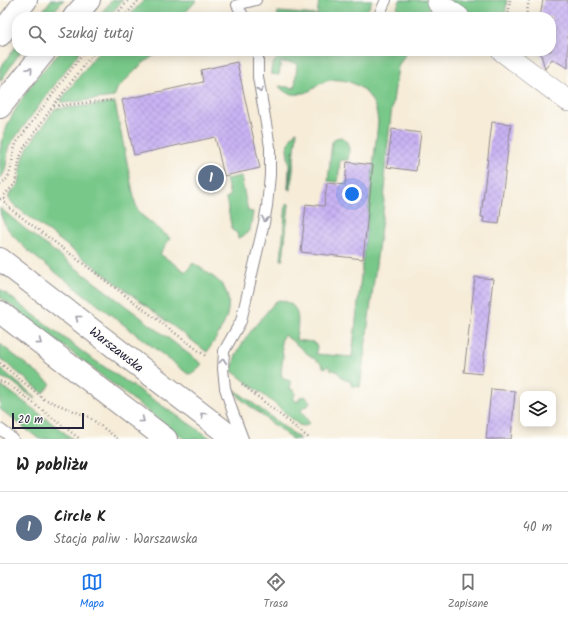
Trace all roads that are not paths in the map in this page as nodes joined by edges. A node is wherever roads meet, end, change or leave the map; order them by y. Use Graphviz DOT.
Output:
graph roads {
  1 [pos="26,0"];
  2 [pos="89,0"];
  3 [pos="256,0"];
  4 [pos="386,0"];
  5 [pos="438,3"];
  6 [pos="17,12"];
  7 [pos="78,12"];
  8 [pos="241,12"];
  9 [pos="380,12"];
  10 [pos="452,12"];
  11 [pos="12,19"];
  12 [pos="0,35"];
  13 [pos="41,56"];
  14 [pos="258,56"];
  15 [pos="509,56"];
  16 [pos="568,101"];
  17 [pos="0,106"];
  18 [pos="0,242"];
  19 [pos="6,263"];
  20 [pos="3,316"];
  21 [pos="0,429"];
  22 [pos="13,439"];
  23 [pos="166,439"];
  24 [pos="234,439"];
  25 [pos="243,439"];
  1 -- 6 [label="main road"];
  2 -- 7 [label="main road"];
  3 -- 8 [label="lane"];
  4 -- 9 [label="lane"];
  5 -- 10 [label="street"];
  11 -- 12 [label="main road"];
  17 -- 13 [label="main road, one-way"];
  14 -- 25 [label="lane"];
  15 -- 16 [label="street"];
  18 -- 19 [label="main road"];
  24 -- 19 [label="main road, Warszawska, one-way"];
  20 -- 23 [label="main road, one-way"];
  21 -- 22 [label="lane"];
}
